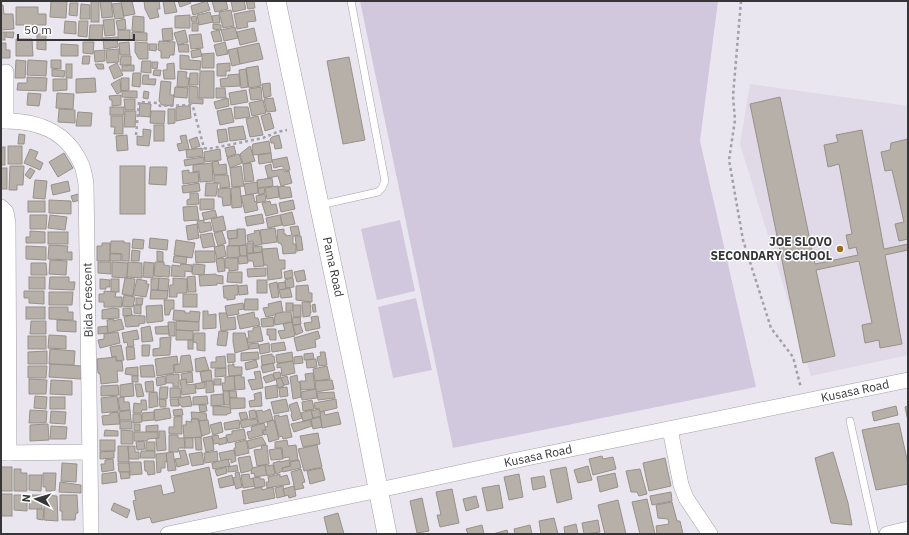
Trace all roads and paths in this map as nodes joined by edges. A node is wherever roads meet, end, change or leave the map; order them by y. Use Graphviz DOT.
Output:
graph roads {
  1 [pos="276,1"];
  2 [pos="351,1"];
  3 [pos="741,1"];
  4 [pos="6,72"];
  5 [pos="4,121"];
  6 [pos="303,127"];
  7 [pos="136,135"];
  8 [pos="320,205"];
  9 [pos="1,207"];
  10 [pos="908,380"];
  11 [pos="805,402"];
  12 [pos="850,421"];
  13 [pos="670,429"];
  14 [pos="89,452"];
  15 [pos="5,453"];
  16 [pos="379,490"];
  17 [pos="908,529"];
  18 [pos="91,534"];
  19 [pos="168,534"];
  20 [pos="388,534"];
  21 [pos="710,534"];
  22 [pos="875,534"];
  23 [pos="887,534"];
  1 -- 6 [label="street, Pama Road"];
  2 -- 8 [label="lane"];
  3 -- 11 [label="path"];
  4 -- 5 [label="street"];
  5 -- 14 [label="street, Bida Crescent"];
  6 -- 7 [label="path"];
  6 -- 8 [label="street, Pama Road"];
  8 -- 16 [label="street, Pama Road"];
  9 -- 15 [label="street"];
  10 -- 11 [label="street, Kusasa Road"];
  11 -- 13 [label="street, Kusasa Road"];
  12 -- 22 [label="lane"];
  13 -- 16 [label="street, Kusasa Road"];
  13 -- 21 [label="street"];
  14 -- 15 [label="street"];
  14 -- 18 [label="street, Bida Crescent"];
  16 -- 19 [label="street, Kusasa Road"];
  16 -- 20 [label="street, Pama Road"];
  17 -- 23 [label="street"];
}
